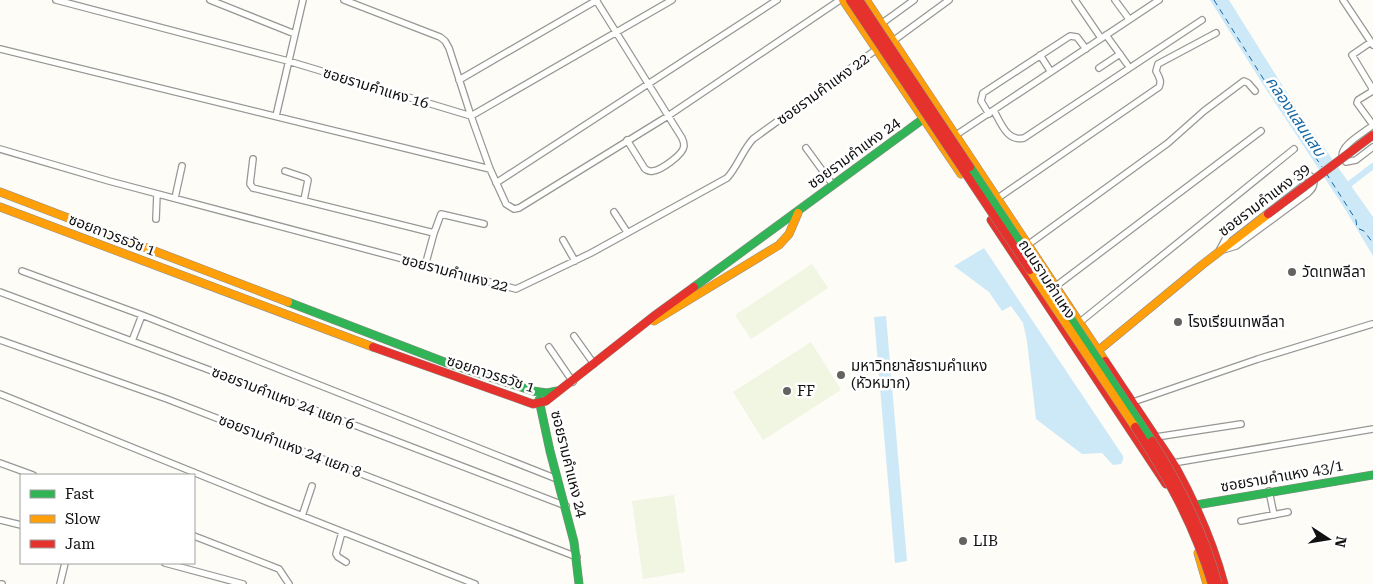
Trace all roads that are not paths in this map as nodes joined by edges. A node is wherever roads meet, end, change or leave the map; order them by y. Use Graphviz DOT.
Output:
graph roads {
  1 [pos="56,0"];
  2 [pos="210,0"];
  3 [pos="303,0"];
  4 [pos="344,0"];
  5 [pos="596,0"];
  6 [pos="672,0"];
  7 [pos="777,0"];
  8 [pos="840,0"];
  9 [pos="843,0"];
  10 [pos="850,0"];
  11 [pos="914,0"];
  12 [pos="949,0"];
  13 [pos="1075,0"];
  14 [pos="1115,0"];
  15 [pos="1158,0"];
  16 [pos="1343,0"];
  17 [pos="864,1"];
  18 [pos="852,13"];
  19 [pos="1129,19"];
  20 [pos="1202,20"];
  21 [pos="882,24"];
  22 [pos="1216,33"];
  23 [pos="295,34"];
  24 [pos="616,34"];
  25 [pos="1104,37"];
  26 [pos="893,41"];
  27 [pos="1372,43"];
  28 [pos="1086,49"];
  29 [pos="0,50"];
  30 [pos="877,50"];
  31 [pos="1120,54"];
  32 [pos="1040,55"];
  33 [pos="288,61"];
  34 [pos="1126,64"];
  35 [pos="1099,68"];
  36 [pos="1051,72"];
  37 [pos="460,80"];
  38 [pos="647,84"];
  39 [pos="1255,91"];
  40 [pos="935,104"];
  41 [pos="991,112"];
  42 [pos="276,116"];
  43 [pos="471,116"];
  44 [pos="668,116"];
  45 [pos="923,119"];
  46 [pos="1373,125"];
  47 [pos="1261,131"];
  48 [pos="956,135"];
  49 [pos="1373,135"];
  50 [pos="627,140"];
  51 [pos="1373,147"];
  52 [pos="806,148"];
  53 [pos="0,149"];
  54 [pos="1294,149"];
  55 [pos="254,159"];
  56 [pos="182,166"];
  57 [pos="490,169"];
  58 [pos="285,171"];
  59 [pos="496,183"];
  60 [pos="833,185"];
  61 [pos="0,192"];
  62 [pos="157,194"];
  63 [pos="175,198"];
  64 [pos="998,198"];
  65 [pos="304,200"];
  66 [pos="0,207"];
  67 [pos="802,208"];
  68 [pos="614,212"];
  69 [pos="156,219"];
  70 [pos="484,224"];
  71 [pos="627,232"];
  72 [pos="434,233"];
  73 [pos="563,240"];
  74 [pos="1029,244"];
  75 [pos="1220,251"];
  76 [pos="765,252"];
  77 [pos="575,261"];
  78 [pos="725,264"];
  79 [pos="190,265"];
  80 [pos="425,266"];
  81 [pos="22,270"];
  82 [pos="186,277"];
  83 [pos="1056,286"];
  84 [pos="0,292"];
  85 [pos="142,315"];
  86 [pos="1080,322"];
  87 [pos="1372,324"];
  88 [pos="631,334"];
  89 [pos="574,336"];
  90 [pos="0,340"];
  91 [pos="132,341"];
  92 [pos="549,347"];
  93 [pos="1098,350"];
  94 [pos="1084,361"];
  95 [pos="447,363"];
  96 [pos="594,364"];
  97 [pos="443,374"];
  98 [pos="572,382"];
  99 [pos="561,390"];
  100 [pos="533,391"];
  101 [pos="0,394"];
  102 [pos="524,402"];
  103 [pos="1133,402"];
  104 [pos="540,403"];
  105 [pos="541,415"];
  106 [pos="1241,424"];
  107 [pos="1373,429"];
  108 [pos="1156,437"];
  109 [pos="0,463"];
  110 [pos="1174,465"];
  111 [pos="30,474"];
  112 [pos="1373,475"];
  113 [pos="1161,476"];
  114 [pos="557,479"];
  115 [pos="312,486"];
  116 [pos="1269,491"];
  117 [pos="1196,505"];
  118 [pos="566,506"];
  119 [pos="1288,512"];
  120 [pos="1274,515"];
  121 [pos="302,516"];
  122 [pos="0,520"];
  123 [pos="1241,520"];
  124 [pos="20,525"];
  125 [pos="342,532"];
  126 [pos="195,536"];
  127 [pos="577,557"];
  128 [pos="346,562"];
  129 [pos="65,564"];
  130 [pos="169,564"];
  131 [pos="60,584"];
  132 [pos="242,584"];
  133 [pos="289,584"];
  134 [pos="475,584"];
  135 [pos="579,584"];
  136 [pos="1207,584"];
  137 [pos="1212,584"];
  138 [pos="1218,584"];
  139 [pos="1224,584"];
  1 -- 33 [label="street, ซอยรามคำแหง 16"];
  2 -- 23 [label="street"];
  3 -- 23 [label="street"];
  4 -- 37 [label="street"];
  5 -- 24 [label="street"];
  5 -- 37 [label="street"];
  6 -- 24 [label="street"];
  7 -- 38 [label="street"];
  8 -- 44 [label="street"];
  9 -- 18 [label="main road, ถนนรามคำแหง"];
  10 -- 137 [label="main road, ถนนรามคำแหง, bridge"];
  11 -- 21 [label="street"];
  12 -- 26 [label="street"];
  13 -- 25 [label="street"];
  14 -- 19 [label="street"];
  15 -- 19 [label="street"];
  16 -- 27 [label="street"];
  17 -- 18 [label="main road"];
  17 -- 21 [label="main road, ถนนรามคำแหง"];
  17 -- 138 [label="main road, ถนนรามคำแหง, bridge"];
  18 -- 30 [label="main road, ถนนรามคำแหง"];
  19 -- 25 [label="street"];
  20 -- 41 [label="street"];
  21 -- 26 [label="main road, ถนนรามคำแหง"];
  22 -- 64 [label="street"];
  23 -- 33 [label="street"];
  24 -- 38 [label="street"];
  24 -- 43 [label="street"];
  25 -- 28 [label="street"];
  25 -- 31 [label="street"];
  26 -- 40 [label="main road, ถนนรามคำแหง"];
  27 -- 46 [label="street"];
  28 -- 32 [label="street"];
  28 -- 36 [label="street"];
  29 -- 42 [label="street"];
  30 -- 45 [label="main road, ถนนรามคำแหง"];
  30 -- 71 [label="street, ซอยรามคำแหง 22"];
  31 -- 34 [label="street"];
  31 -- 35 [label="street"];
  32 -- 36 [label="street"];
  32 -- 41 [label="street"];
  33 -- 42 [label="street"];
  33 -- 43 [label="street, ซอยรามคำแหง 16"];
  36 -- 41 [label="street"];
  37 -- 43 [label="street"];
  38 -- 44 [label="street"];
  38 -- 59 [label="street"];
  39 -- 74 [label="street"];
  40 -- 45 [label="main road, ซอยรามคำแหง 24"];
  40 -- 48 [label="main road, ถนนรามคำแหง"];
  41 -- 48 [label="street"];
  42 -- 57 [label="street"];
  43 -- 57 [label="street"];
  44 -- 50 [label="street"];
  44 -- 50 [label="street"];
  45 -- 60 [label="main road, ซอยรามคำแหง 24"];
  45 -- 94 [label="main road, ถนนรามคำแหง"];
  46 -- 51 [label="street"];
  47 -- 83 [label="street"];
  48 -- 64 [label="main road, ถนนรามคำแหง"];
  49 -- 75 [label="main road, ซอยรามคำแหง 39, bridge"];
  50 -- 59 [label="street"];
  52 -- 60 [label="street"];
  53 -- 62 [label="street, ซอยรามคำแหง 22"];
  54 -- 86 [label="street"];
  55 -- 65 [label="street"];
  56 -- 63 [label="street"];
  57 -- 59 [label="street"];
  58 -- 65 [label="street"];
  60 -- 67 [label="main road, ซอยรามคำแหง 24"];
  61 -- 79 [label="main road, ซอยถาวรธวัช 1"];
  62 -- 63 [label="street, ซอยรามคำแหง 22"];
  62 -- 69 [label="street"];
  63 -- 80 [label="street, ซอยรามคำแหง 22"];
  64 -- 74 [label="main road, ถนนรามคำแหง"];
  65 -- 72 [label="street"];
  66 -- 82 [label="main road, ซอยถาวรธวัช 1"];
  67 -- 76 [label="main road, ซอยรามคำแหง 24"];
  67 -- 78 [label="main road, ซอยรามคำแหง 24"];
  68 -- 71 [label="street"];
  70 -- 72 [label="street"];
  71 -- 77 [label="street, ซอยรามคำแหง 22"];
  72 -- 80 [label="street"];
  73 -- 77 [label="street"];
  74 -- 83 [label="main road, ถนนรามคำแหง"];
  75 -- 75 [label="street, ซอยรามคำแหง 39"];
  75 -- 93 [label="main road, ซอยรามคำแหง 39"];
  76 -- 78 [label="main road"];
  76 -- 88 [label="main road, ซอยรามคำแหง 24"];
  77 -- 80 [label="street, ซอยรามคำแหง 22"];
  78 -- 88 [label="main road, ซอยรามคำแหง 24"];
  79 -- 82 [label="main road"];
  79 -- 95 [label="main road, ซอยถาวรธวัช 1"];
  81 -- 85 [label="street"];
  82 -- 97 [label="main road, ซอยถาวรธวัช 1"];
  83 -- 86 [label="main road, ถนนรามคำแหง"];
  84 -- 91 [label="street, ซอยรามคำแหง 24 แยก 6"];
  85 -- 91 [label="street"];
  85 -- 114 [label="street"];
  86 -- 93 [label="main road, ถนนรามคำแหง"];
  87 -- 103 [label="street"];
  88 -- 96 [label="main road, ซอยรามคำแหง 24"];
  89 -- 96 [label="street"];
  90 -- 127 [label="street, ซอยรามคำแหง 24 แยก 8"];
  91 -- 118 [label="street, ซอยรามคำแหง 24 แยก 6"];
  92 -- 98 [label="street"];
  93 -- 94 [label="main road, ซอยรามคำแหง 39"];
  93 -- 103 [label="main road, ถนนรามคำแหง"];
  94 -- 113 [label="main road, ถนนรามคำแหง"];
  95 -- 97 [label="main road"];
  95 -- 100 [label="main road, ซอยถาวรธวัช 1"];
  96 -- 98 [label="main road, ซอยรามคำแหง 24"];
  97 -- 102 [label="main road, ซอยถาวรธวัช 1"];
  98 -- 99 [label="main road, ซอยรามคำแหง 24"];
  99 -- 100 [label="main road"];
  99 -- 104 [label="main road, ซอยรามคำแหง 24"];
  99 -- 105 [label="main road"];
  100 -- 104 [label="main road, ซอยถาวรธวัช 1"];
  101 -- 121 [label="street"];
  102 -- 104 [label="main road, ซอยถาวรธวัช 1"];
  102 -- 105 [label="main road"];
  103 -- 108 [label="main road, ถนนรามคำแหง"];
  104 -- 105 [label="main road, ซอยรามคำแหง 24"];
  105 -- 114 [label="main road, ซอยรามคำแหง 24"];
  106 -- 108 [label="street"];
  107 -- 110 [label="street"];
  108 -- 110 [label="main road, ถนนรามคำแหง"];
  109 -- 111 [label="street"];
  110 -- 113 [label="main road"];
  110 -- 117 [label="main road, ถนนรามคำแหง"];
  112 -- 116 [label="main road, ซอยรามคำแหง 43/1"];
  113 -- 136 [label="main road, ถนนรามคำแหง"];
  114 -- 118 [label="main road, ซอยรามคำแหง 24"];
  115 -- 121 [label="street"];
  116 -- 117 [label="main road, ซอยรามคำแหง 43/1"];
  116 -- 120 [label="street"];
  117 -- 139 [label="main road, ถนนรามคำแหง"];
  118 -- 127 [label="main road, ซอยรามคำแหง 24"];
  119 -- 120 [label="street"];
  120 -- 123 [label="street"];
  121 -- 125 [label="street"];
  122 -- 124 [label="street"];
  125 -- 128 [label="street"];
  125 -- 134 [label="street"];
  126 -- 133 [label="street"];
  127 -- 135 [label="main road, ซอยรามคำแหง 24"];
  129 -- 131 [label="street"];
  130 -- 132 [label="street"];
}
